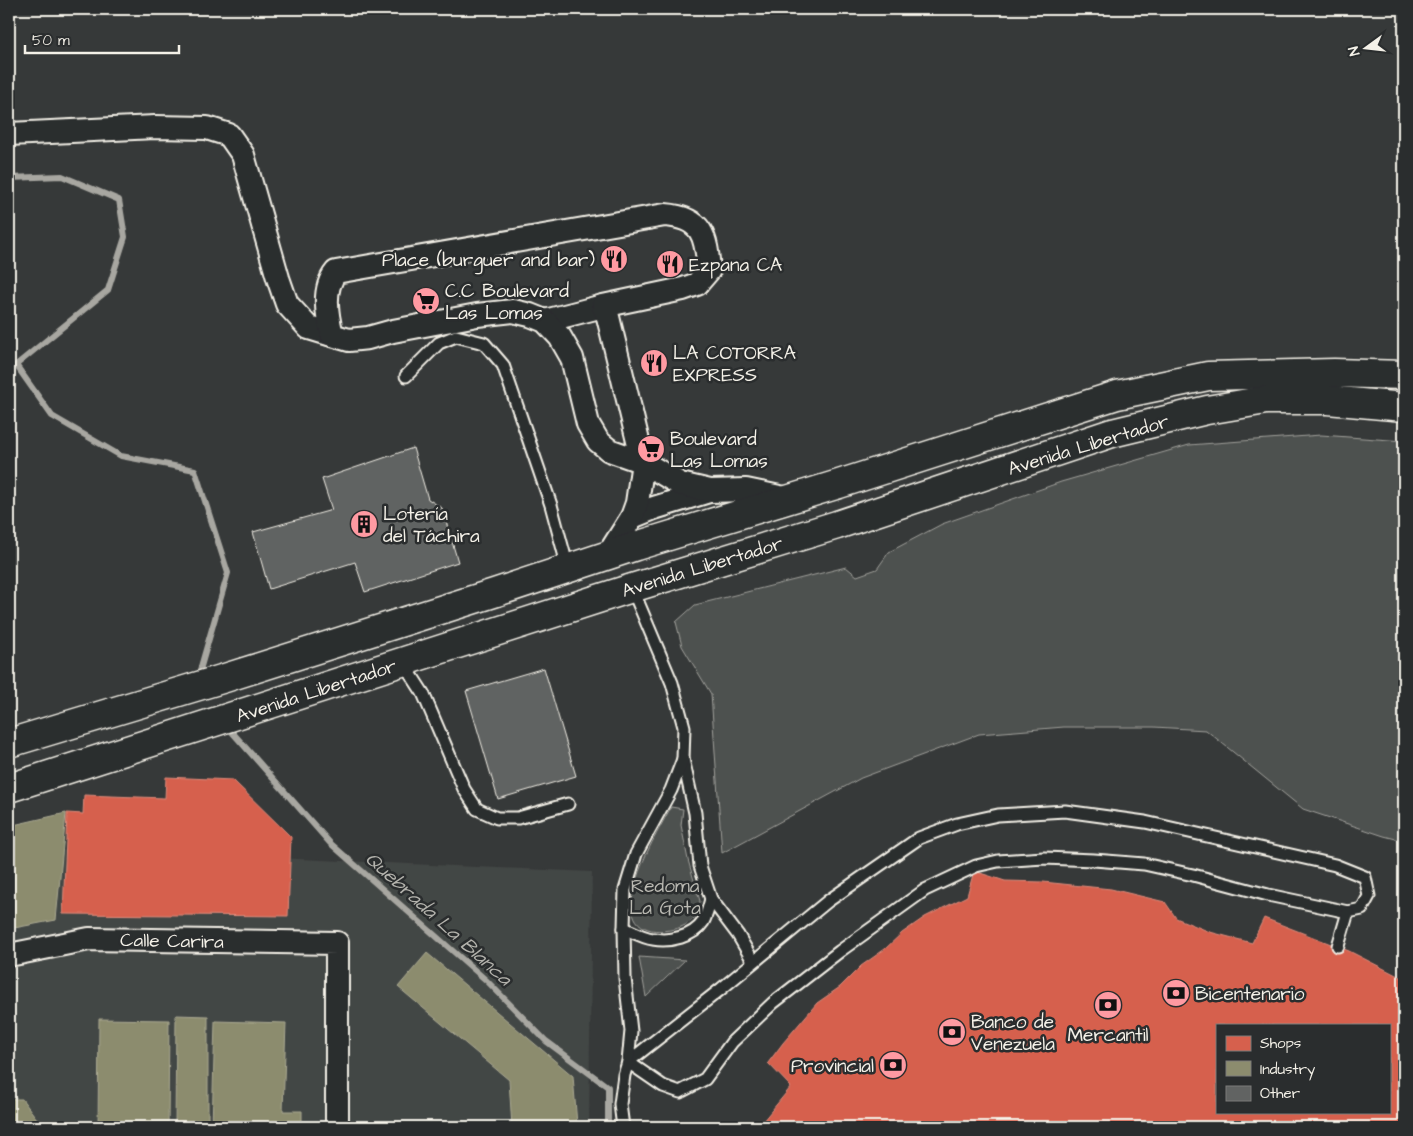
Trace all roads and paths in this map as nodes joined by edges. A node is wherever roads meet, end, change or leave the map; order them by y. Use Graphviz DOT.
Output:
graph roads {
  1 [pos="9,134"];
  2 [pos="603,306"];
  3 [pos="546,321"];
  4 [pos="332,335"];
  5 [pos="406,376"];
  6 [pos="1404,376"];
  7 [pos="1404,407"];
  8 [pos="643,462"];
  9 [pos="710,491"];
  10 [pos="789,499"];
  11 [pos="632,517"];
  12 [pos="608,556"];
  13 [pos="568,568"];
  14 [pos="632,588"];
  15 [pos="402,662"];
  16 [pos="9,742"];
  17 [pos="683,759"];
  18 [pos="9,788"];
  19 [pos="568,804"];
  20 [pos="712,900"];
  21 [pos="1348,912"];
  22 [pos="624,928"];
  23 [pos="1338,946"];
  24 [pos="9,954"];
  25 [pos="753,961"];
  26 [pos="628,1062"];
  27 [pos="337,1127"];
  28 [pos="622,1127"];
  1 -- 4 [label="street"];
  2 -- 3 [label="street"];
  2 -- 4 [label="street"];
  2 -- 8 [label="street"];
  3 -- 4 [label="street"];
  3 -- 8 [label="street"];
  5 -- 13 [label="lane"];
  6 -- 10 [label="main road, Avenida Libertador"];
  7 -- 14 [label="main road, Avenida Libertador"];
  8 -- 9 [label="street"];
  8 -- 11 [label="street"];
  9 -- 10 [label="street"];
  9 -- 11 [label="street"];
  10 -- 12 [label="main road, Avenida Libertador"];
  11 -- 12 [label="street"];
  12 -- 13 [label="main road, Avenida Libertador"];
  13 -- 16 [label="main road, Avenida Libertador"];
  14 -- 15 [label="main road, Avenida Libertador"];
  14 -- 17 [label="lane"];
  15 -- 18 [label="main road, Avenida Libertador"];
  15 -- 19 [label="lane"];
  17 -- 20 [label="lane"];
  17 -- 22 [label="lane"];
  20 -- 22 [label="lane"];
  20 -- 25 [label="lane"];
  21 -- 23 [label="lane"];
  21 -- 25 [label="lane"];
  21 -- 26 [label="lane"];
  22 -- 26 [label="lane"];
  24 -- 27 [label="street, Calle Carira"];
  25 -- 26 [label="lane"];
  26 -- 28 [label="lane"];
}
